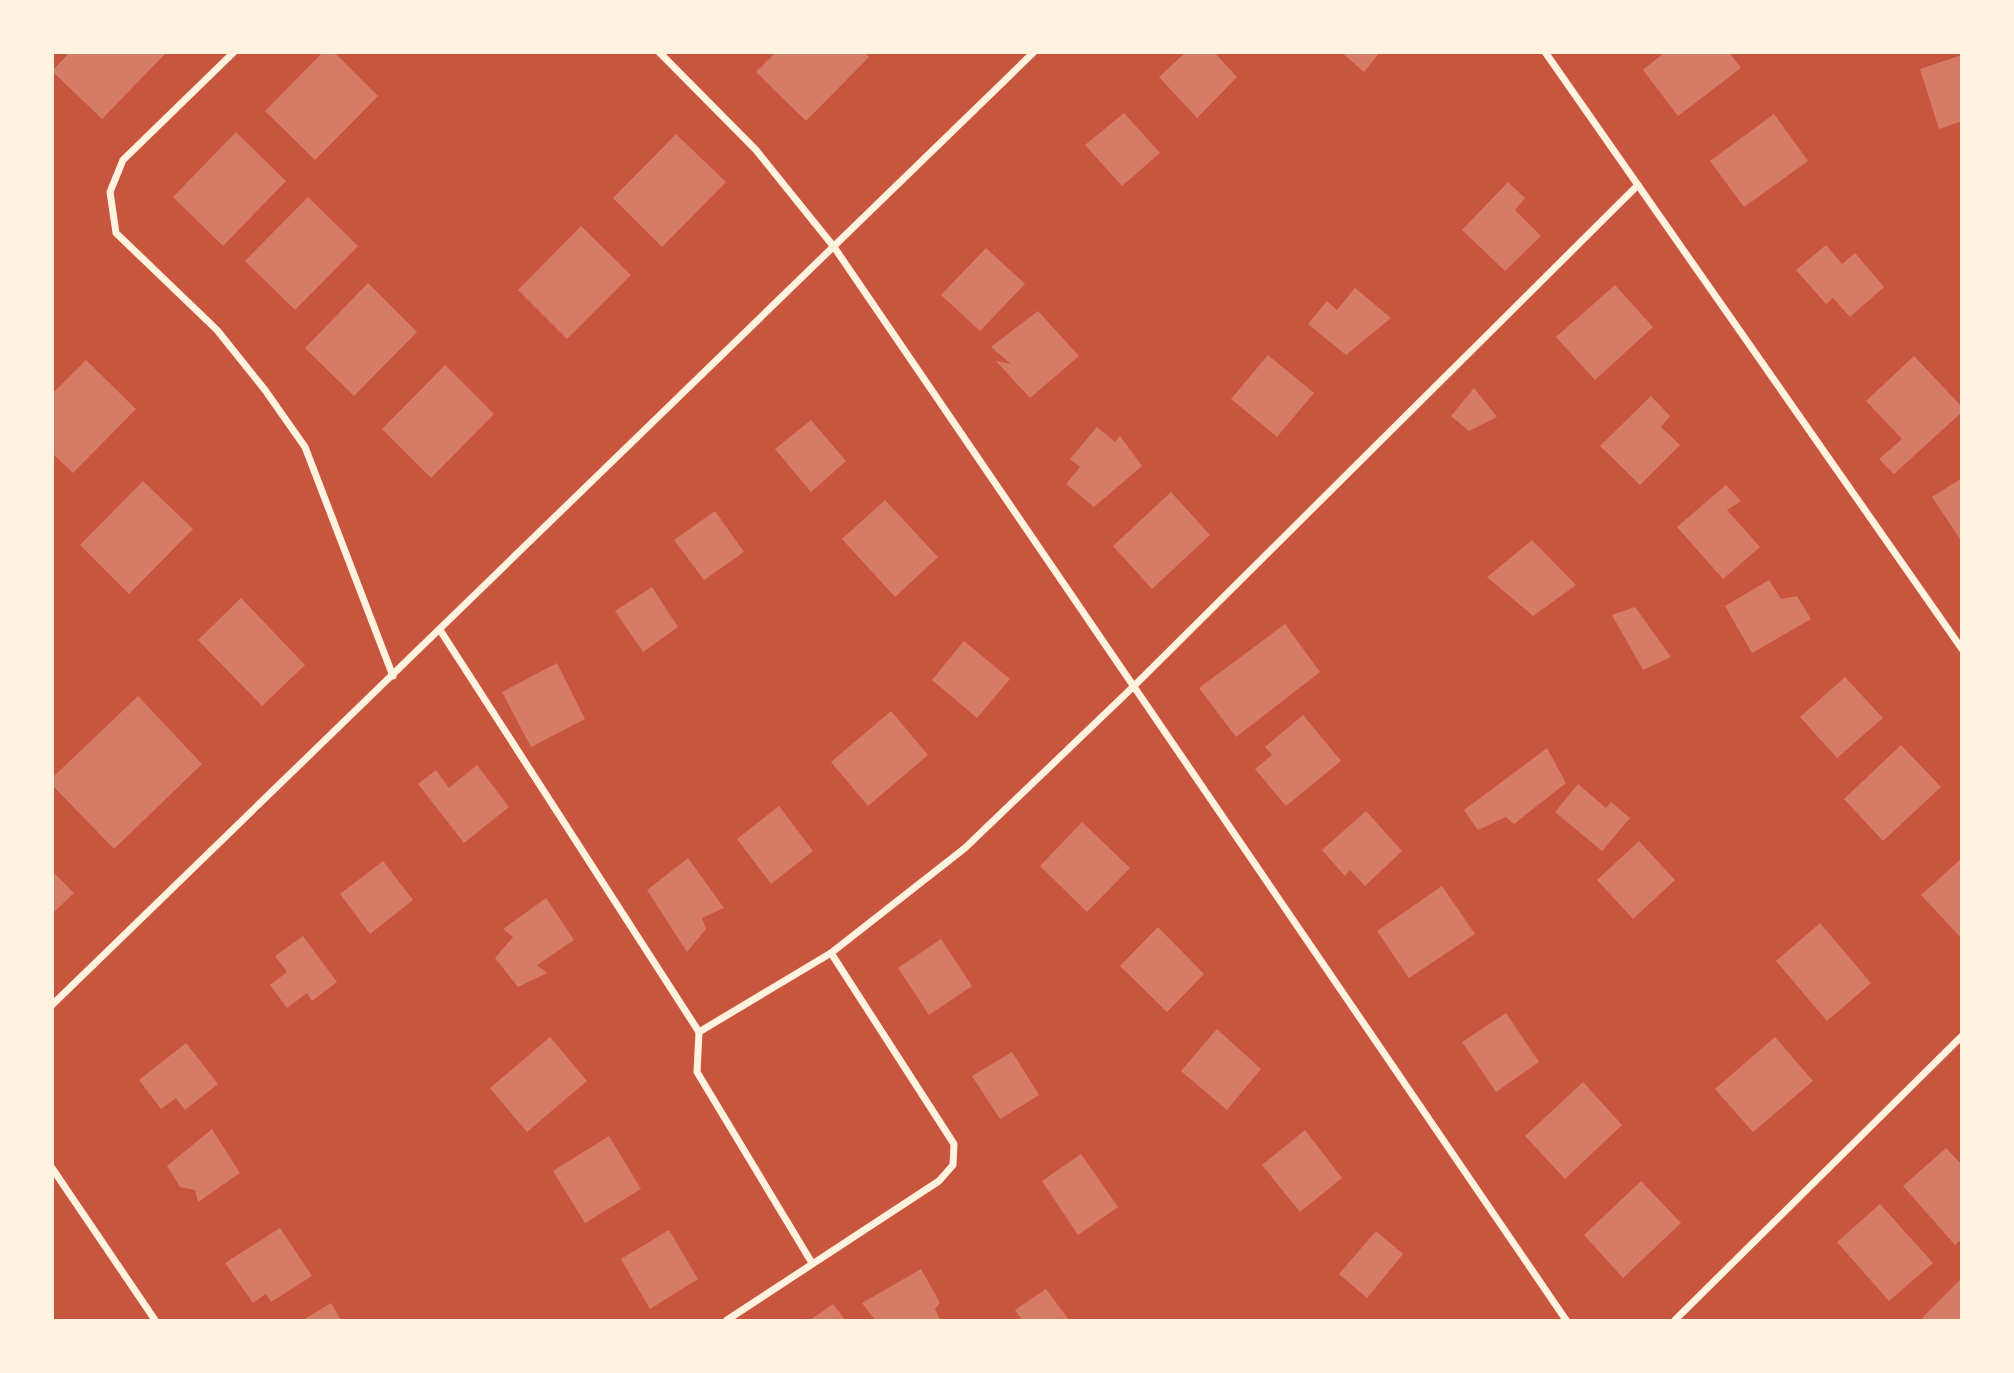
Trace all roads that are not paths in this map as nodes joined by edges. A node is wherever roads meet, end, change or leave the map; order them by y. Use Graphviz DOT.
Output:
graph roads {
  1 [pos="234,52"];
  2 [pos="659,52"];
  3 [pos="1034,52"];
  4 [pos="1545,52"];
  5 [pos="1638,185"];
  6 [pos="834,247"];
  7 [pos="440,630"];
  8 [pos="1962,649"];
  9 [pos="393,676"];
  10 [pos="1134,686"];
  11 [pos="831,953"];
  12 [pos="52,1005"];
  13 [pos="699,1032"];
  14 [pos="1962,1036"];
  15 [pos="52,1168"];
  16 [pos="812,1263"];
  17 [pos="155,1321"];
  18 [pos="727,1321"];
  19 [pos="1566,1321"];
  20 [pos="1675,1321"];
  1 -- 9 [label="street"];
  2 -- 6 [label="street"];
  3 -- 6 [label="street"];
  4 -- 5 [label="street"];
  5 -- 8 [label="street"];
  5 -- 10 [label="street"];
  6 -- 7 [label="street"];
  6 -- 10 [label="street"];
  7 -- 9 [label="street"];
  7 -- 13 [label="street"];
  9 -- 12 [label="street"];
  10 -- 11 [label="street"];
  10 -- 19 [label="street"];
  11 -- 13 [label="street"];
  11 -- 16 [label="street"];
  13 -- 16 [label="street"];
  14 -- 20 [label="street"];
  15 -- 17 [label="street"];
  16 -- 18 [label="street"];
}
